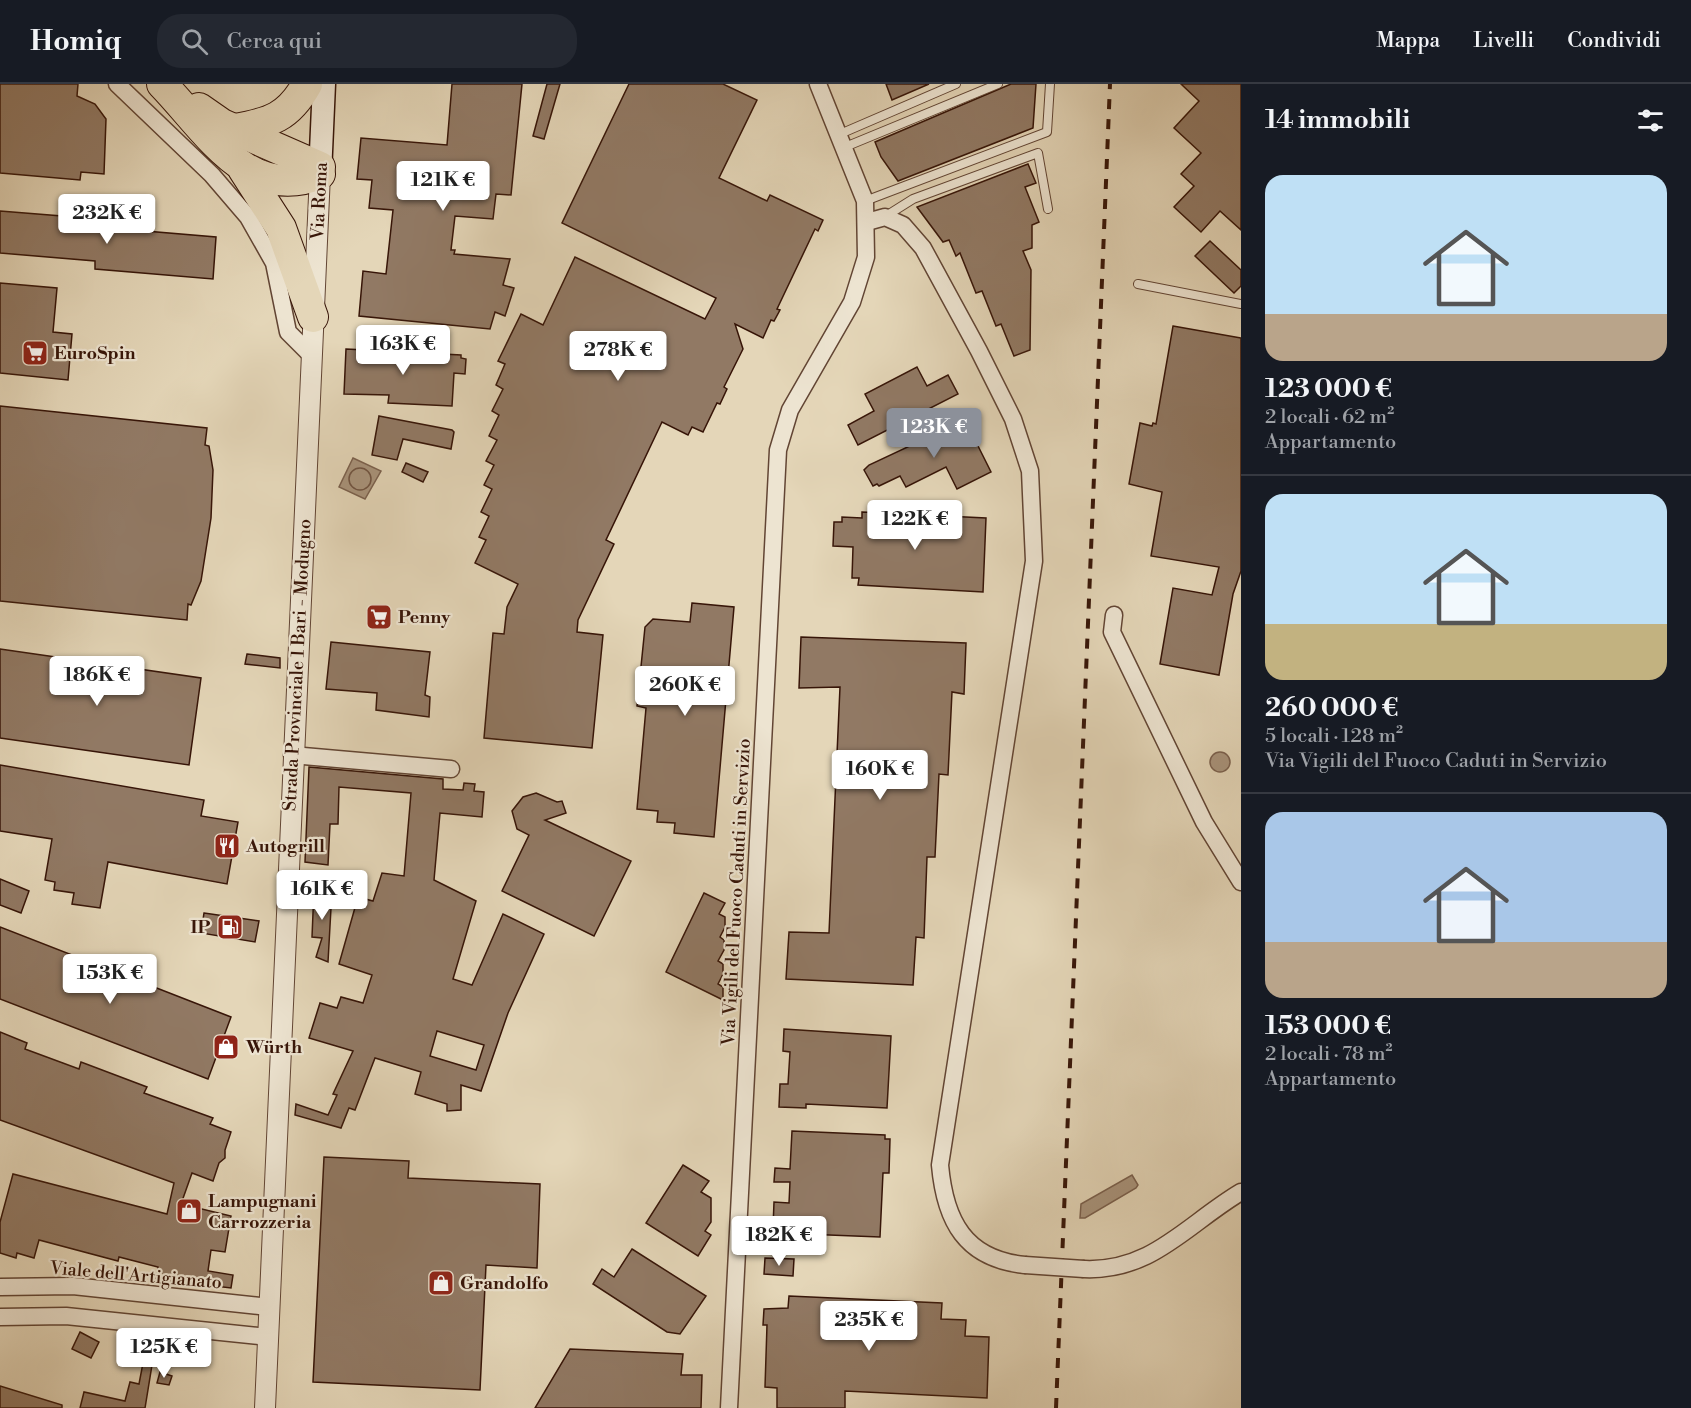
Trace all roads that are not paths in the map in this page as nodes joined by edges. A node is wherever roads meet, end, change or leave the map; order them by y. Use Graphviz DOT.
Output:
graph roads {
  1 [pos="117,84"];
  2 [pos="162,84"];
  3 [pos="169,84"];
  4 [pos="307,84"];
  5 [pos="324,84"];
  6 [pos="818,84"];
  7 [pos="956,84"];
  8 [pos="998,84"];
  9 [pos="1050,84"];
  10 [pos="235,129"];
  11 [pos="842,140"];
  12 [pos="243,169"];
  13 [pos="320,170"];
  14 [pos="865,201"];
  15 [pos="1048,209"];
  16 [pos="885,217"];
  17 [pos="867,222"];
  18 [pos="1138,284"];
  19 [pos="1241,304"];
  20 [pos="313,317"];
  21 [pos="312,356"];
  22 [pos="1114,615"];
  23 [pos="292,755"];
  24 [pos="451,769"];
  25 [pos="1241,882"];
  26 [pos="1241,1192"];
  27 [pos="0,1287"];
  28 [pos="269,1308"];
  29 [pos="0,1317"];
  30 [pos="268,1337"];
  31 [pos="265,1408"];
  32 [pos="729,1408"];
  1 -- 21 [label="street"];
  2 -- 12 [label="highway"];
  3 -- 10 [label="highway"];
  4 -- 10 [label="highway"];
  5 -- 13 [label="main road, Via Roma"];
  6 -- 11 [label="street, Via Vigili del Fuoco Caduti in Servizio"];
  7 -- 11 [label="lane"];
  8 -- 11 [label="lane"];
  9 -- 14 [label="lane"];
  10 -- 13 [label="highway"];
  11 -- 14 [label="street, Via Vigili del Fuoco Caduti in Servizio"];
  12 -- 13 [label="highway"];
  12 -- 20 [label="highway"];
  13 -- 20 [label="street, Via Roma"];
  14 -- 17 [label="street, Via Vigili del Fuoco Caduti in Servizio"];
  15 -- 16 [label="lane"];
  16 -- 17 [label="street"];
  16 -- 26 [label="street, bridge"];
  17 -- 32 [label="street, Via Vigili del Fuoco Caduti in Servizio"];
  18 -- 19 [label="lane"];
  20 -- 21 [label="street, Strada Provinciale 1 Bari - Modugno"];
  21 -- 23 [label="street, Strada Provinciale 1 Bari - Modugno"];
  22 -- 25 [label="street"];
  23 -- 24 [label="street"];
  23 -- 28 [label="street, Strada Provinciale 1 Bari - Modugno"];
  27 -- 28 [label="street, Viale dell'Artigianato"];
  28 -- 30 [label="street, Strada Provinciale 1 Bari - Modugno"];
  29 -- 30 [label="street"];
  30 -- 31 [label="street, Strada Provinciale 1 Bari - Modugno"];
}
